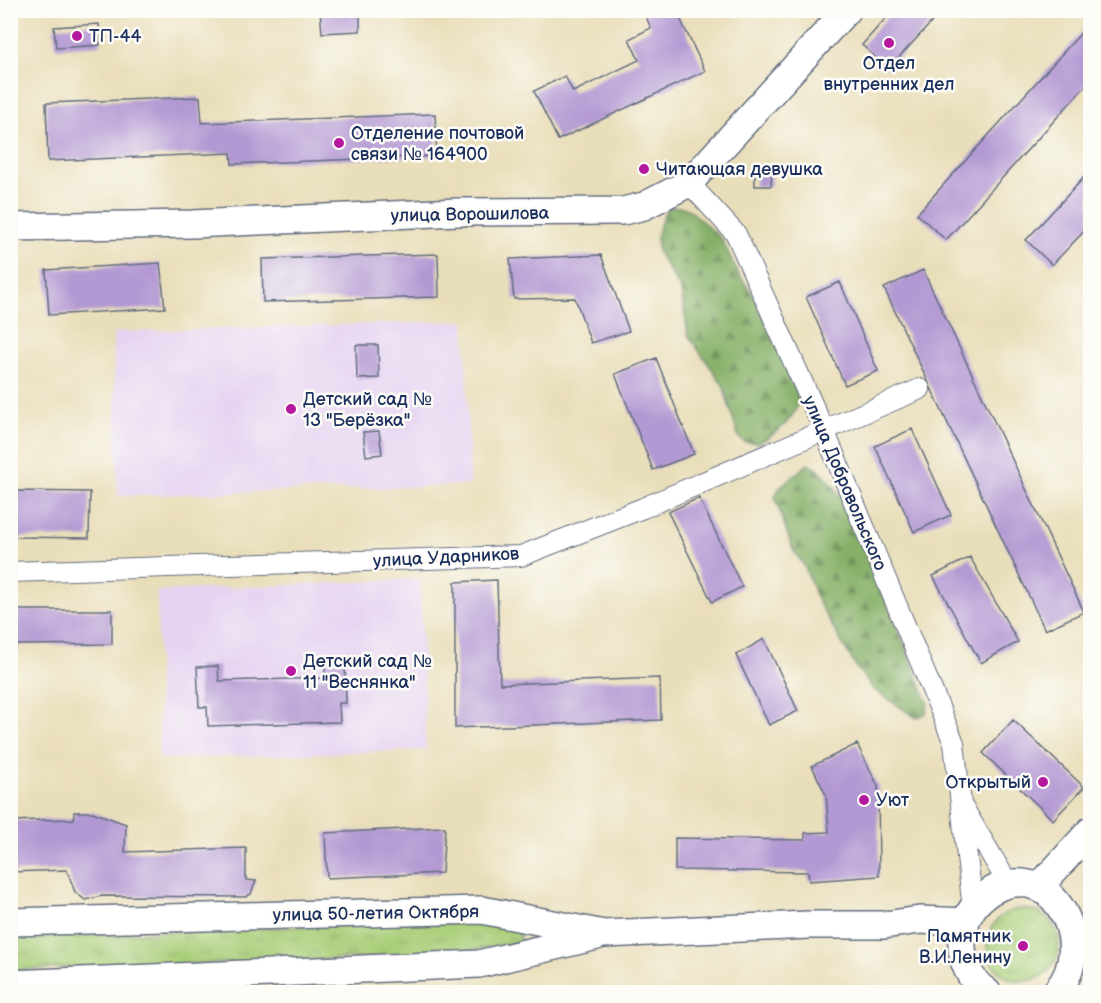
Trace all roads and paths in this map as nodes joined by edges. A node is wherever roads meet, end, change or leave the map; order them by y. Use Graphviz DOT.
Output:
graph roads {
  1 [pos="847,10"];
  2 [pos="689,183"];
  3 [pos="10,227"];
  4 [pos="920,389"];
  5 [pos="824,430"];
  6 [pos="10,572"];
  7 [pos="960,802"];
  8 [pos="1090,831"];
  9 [pos="1009,885"];
  10 [pos="1040,886"];
  11 [pos="969,915"];
  12 [pos="1080,916"];
  13 [pos="10,922"];
  14 [pos="884,925"];
  15 [pos="604,934"];
  16 [pos="962,949"];
  17 [pos="1090,970"];
  18 [pos="10,984"];
  19 [pos="977,987"];
  20 [pos="1059,990"];
  1 -- 2 [label="main road, улица Ворошилова"];
  2 -- 3 [label="main road, улица Ворошилова"];
  2 -- 5 [label="street, улица Добровольского"];
  4 -- 5 [label="street, улица Ударников"];
  5 -- 6 [label="street, улица Ударников"];
  5 -- 7 [label="street, улица Добровольского"];
  7 -- 9 [label="street"];
  7 -- 11 [label="street, улица Добровольского"];
  8 -- 10 [label="main road"];
  9 -- 10 [label="main road"];
  9 -- 11 [label="main road"];
  10 -- 12 [label="main road"];
  11 -- 14 [label="main road"];
  11 -- 16 [label="main road"];
  12 -- 20 [label="main road"];
  13 -- 15 [label="main road, улица 50-летия Октября"];
  14 -- 15 [label="main road, улица 50-летия Октября"];
  14 -- 16 [label="main road"];
  15 -- 18 [label="main road"];
  16 -- 19 [label="main road"];
  17 -- 20 [label="main road"];
}
